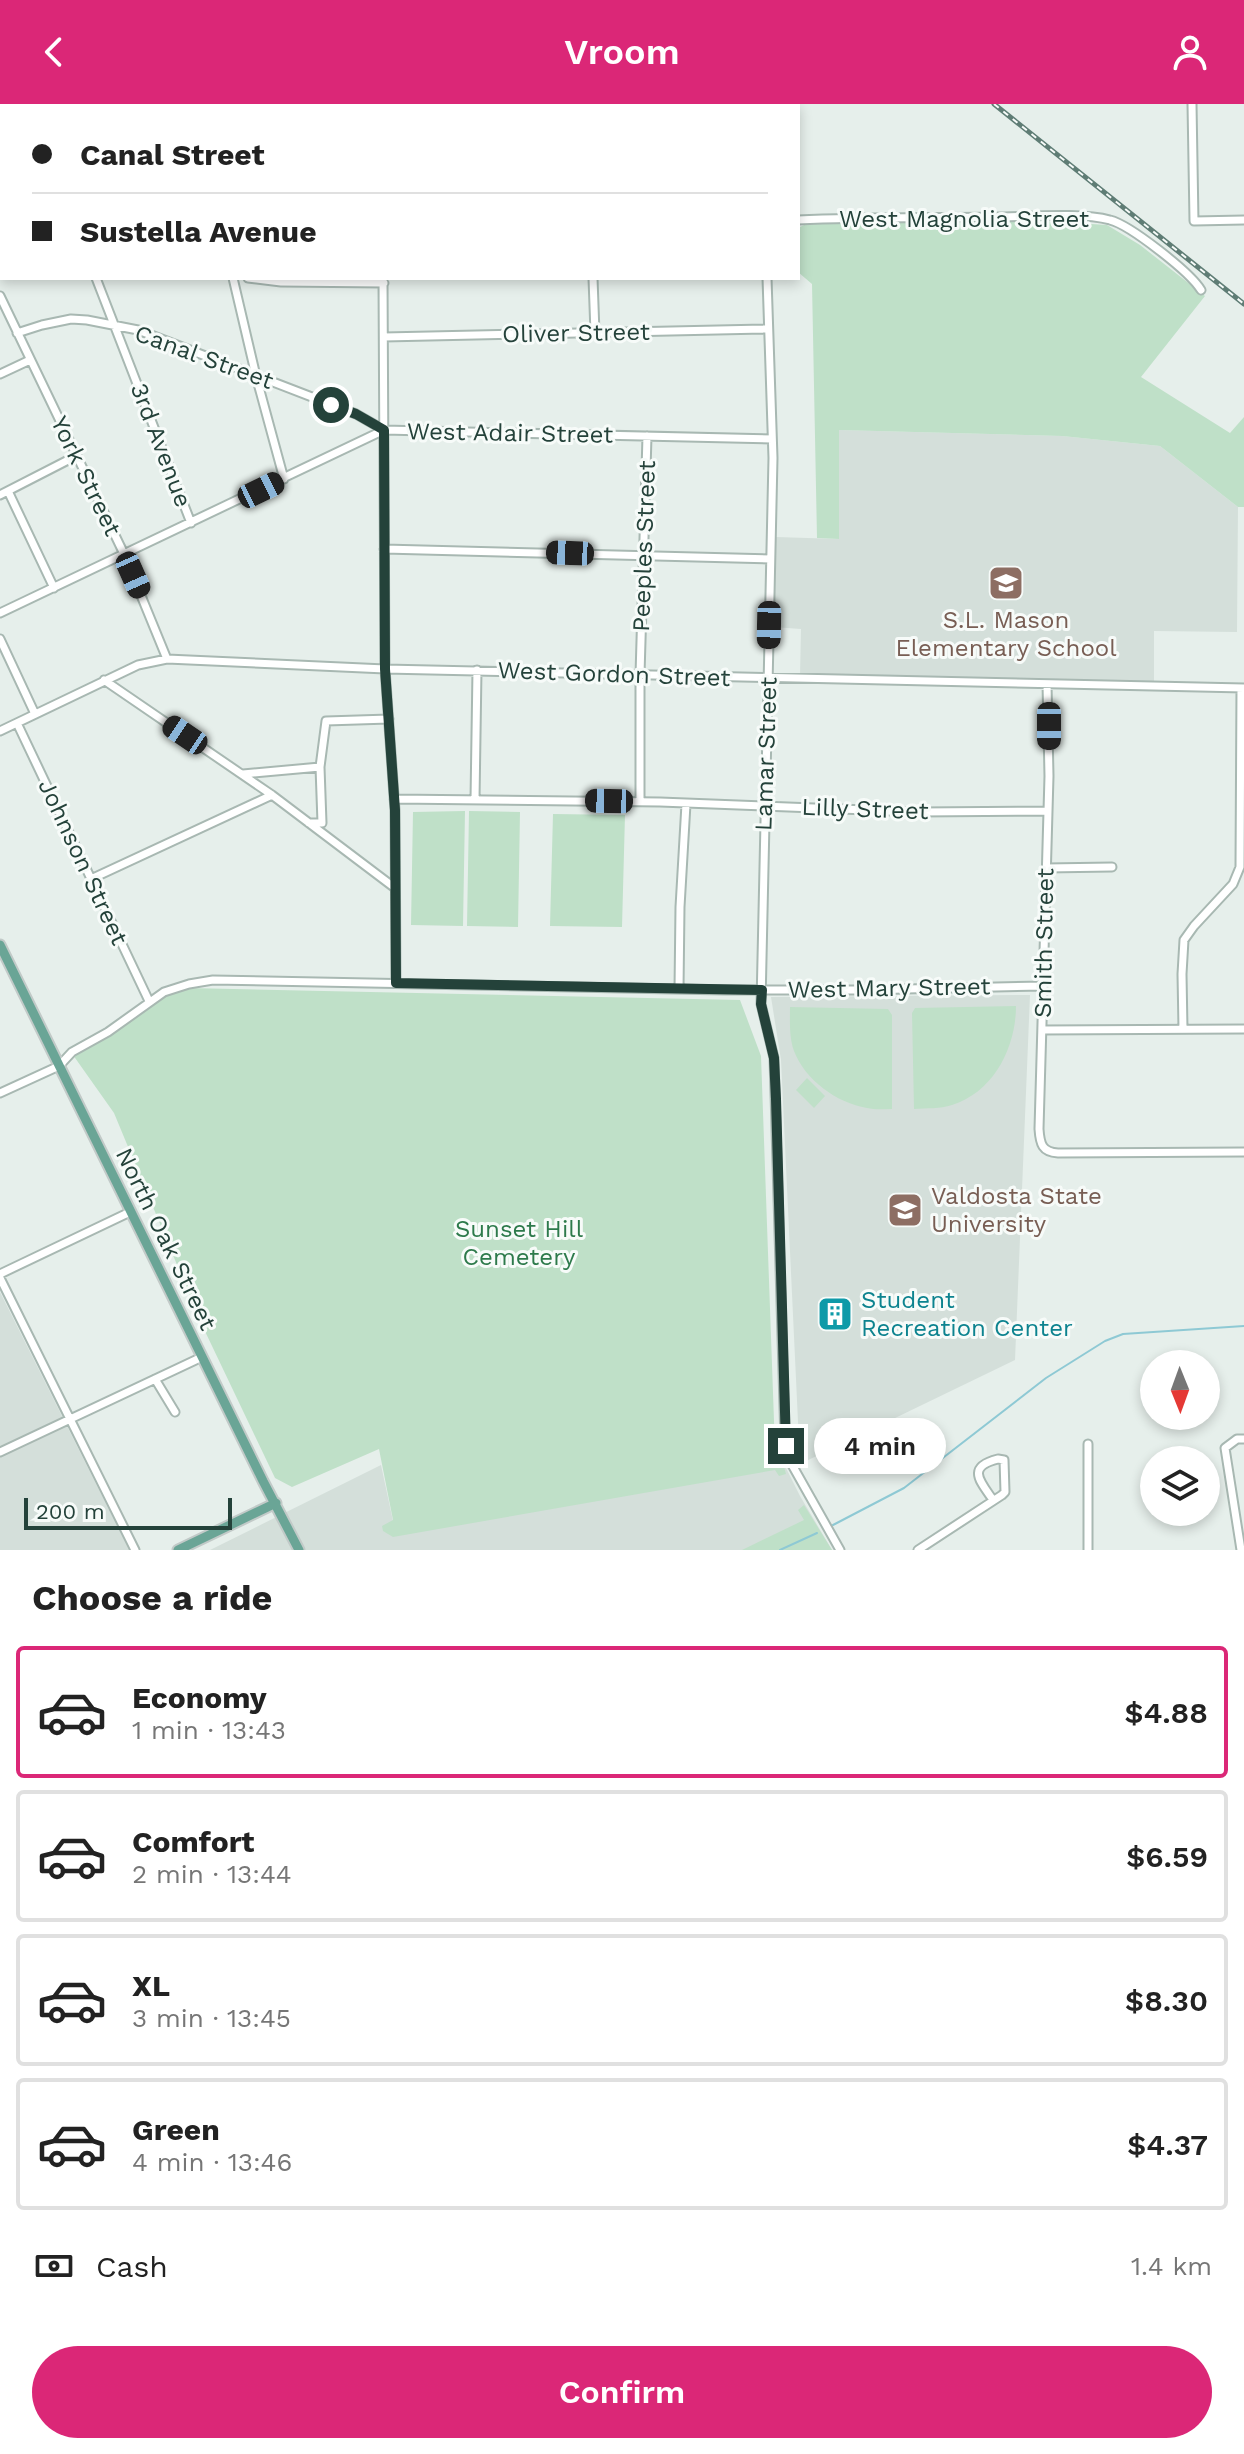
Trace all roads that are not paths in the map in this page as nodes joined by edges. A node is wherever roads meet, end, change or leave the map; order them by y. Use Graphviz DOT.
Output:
graph roads {
  1 [pos="1192,104"];
  2 [pos="800,220"];
  3 [pos="1244,220"];
  4 [pos="97,280"];
  5 [pos="234,280"];
  6 [pos="264,280"];
  7 [pos="593,280"];
  8 [pos="767,280"];
  9 [pos="384,281"];
  10 [pos="1201,290"];
  11 [pos="0,296"];
  12 [pos="115,326"];
  13 [pos="767,329"];
  14 [pos="17,333"];
  15 [pos="595,333"];
  16 [pos="384,337"];
  17 [pos="30,360"];
  18 [pos="0,374"];
  19 [pos="256,376"];
  20 [pos="384,430"];
  21 [pos="647,436"];
  22 [pos="772,439"];
  23 [pos="76,456"];
  24 [pos="284,479"];
  25 [pos="8,491"];
  26 [pos="0,495"];
  27 [pos="191,523"];
  28 [pos="384,549"];
  29 [pos="124,554"];
  30 [pos="644,555"];
  31 [pos="770,559"];
  32 [pos="54,588"];
  33 [pos="0,613"];
  34 [pos="0,639"];
  35 [pos="167,659"];
  36 [pos="385,669"];
  37 [pos="477,670"];
  38 [pos="640,675"];
  39 [pos="768,678"];
  40 [pos="104,680"];
  41 [pos="1047,684"];
  42 [pos="1242,688"];
  43 [pos="35,714"];
  44 [pos="389,719"];
  45 [pos="17,723"];
  46 [pos="0,731"];
  47 [pos="1243,750"];
  48 [pos="320,767"];
  49 [pos="241,774"];
  50 [pos="272,795"];
  51 [pos="394,799"];
  52 [pos="475,800"];
  53 [pos="640,801"];
  54 [pos="686,804"];
  55 [pos="764,806"];
  56 [pos="1048,811"];
  57 [pos="309,823"];
  58 [pos="1112,867"];
  59 [pos="1046,868"];
  60 [pos="91,879"];
  61 [pos="395,888"];
  62 [pos="0,945"];
  63 [pos="396,983"];
  64 [pos="1043,986"];
  65 [pos="679,989"];
  66 [pos="762,990"];
  67 [pos="149,1001"];
  68 [pos="1183,1029"];
  69 [pos="1244,1029"];
  70 [pos="1042,1030"];
  71 [pos="59,1066"];
  72 [pos="0,1093"];
  73 [pos="1244,1152"];
  74 [pos="130,1212"];
  75 [pos="0,1276"];
  76 [pos="202,1357"];
  77 [pos="155,1379"];
  78 [pos="175,1412"];
  79 [pos="70,1418"];
  80 [pos="1244,1439"];
  81 [pos="1088,1444"];
  82 [pos="0,1452"];
  83 [pos="993,1500"];
  84 [pos="276,1503"];
  85 [pos="135,1550"];
  86 [pos="178,1550"];
  87 [pos="299,1550"];
  88 [pos="840,1550"];
  89 [pos="918,1550"];
  90 [pos="1088,1550"];
  91 [pos="1241,1550"];
  1 -- 3 [label="street"];
  2 -- 10 [label="street, West Magnolia Street"];
  4 -- 12 [label="street, 3rd Avenue"];
  5 -- 19 [label="street"];
  6 -- 9 [label="street"];
  7 -- 15 [label="street"];
  8 -- 13 [label="street, Lamar Street"];
  9 -- 16 [label="street"];
  11 -- 14 [label="street, York Street"];
  12 -- 14 [label="street, Canal Street"];
  12 -- 19 [label="street, Canal Street"];
  12 -- 27 [label="street, 3rd Avenue"];
  13 -- 15 [label="street, Oliver Street"];
  13 -- 22 [label="street, Lamar Street"];
  14 -- 17 [label="street, York Street"];
  15 -- 16 [label="street, Oliver Street"];
  16 -- 20 [label="street"];
  17 -- 18 [label="street"];
  17 -- 23 [label="street, York Street"];
  19 -- 20 [label="street, Canal Street"];
  19 -- 24 [label="street"];
  20 -- 21 [label="street, West Adair Street"];
  20 -- 24 [label="street, West Adair Street"];
  20 -- 28 [label="street"];
  21 -- 22 [label="street, West Adair Street"];
  21 -- 30 [label="street, Peeples Street"];
  22 -- 31 [label="street, Lamar Street"];
  23 -- 25 [label="street"];
  23 -- 29 [label="street, York Street"];
  24 -- 27 [label="street, West Adair Street"];
  25 -- 26 [label="street"];
  25 -- 32 [label="street"];
  27 -- 29 [label="street, West Adair Street"];
  28 -- 30 [label="street"];
  28 -- 36 [label="street"];
  29 -- 32 [label="street, West Adair Street"];
  29 -- 35 [label="street, York Street"];
  30 -- 31 [label="street"];
  30 -- 38 [label="street, Peeples Street"];
  31 -- 39 [label="street, Lamar Street"];
  32 -- 33 [label="street, West Adair Street"];
  34 -- 43 [label="street"];
  35 -- 36 [label="street, West Gordon Street"];
  35 -- 40 [label="street, West Gordon Street"];
  36 -- 37 [label="street, West Gordon Street"];
  36 -- 44 [label="street"];
  37 -- 38 [label="street, West Gordon Street"];
  37 -- 52 [label="street"];
  38 -- 39 [label="street, West Gordon Street"];
  38 -- 53 [label="street, Peeples Street"];
  39 -- 41 [label="street, West Gordon Street"];
  39 -- 55 [label="street, Lamar Street"];
  40 -- 43 [label="street, West Gordon Street"];
  40 -- 49 [label="street"];
  41 -- 42 [label="street, West Gordon Street"];
  41 -- 56 [label="street, Smith Street"];
  42 -- 47 [label="street"];
  43 -- 45 [label="street, West Gordon Street"];
  44 -- 48 [label="street"];
  44 -- 51 [label="street"];
  45 -- 46 [label="street, West Gordon Street"];
  45 -- 60 [label="street, Johnson Street"];
  47 -- 68 [label="street"];
  48 -- 49 [label="street"];
  48 -- 57 [label="street"];
  49 -- 50 [label="street"];
  50 -- 57 [label="street"];
  50 -- 60 [label="street"];
  51 -- 52 [label="street, Lilly Street"];
  51 -- 61 [label="street"];
  52 -- 53 [label="street, Lilly Street"];
  53 -- 54 [label="street, Lilly Street"];
  54 -- 55 [label="street, Lilly Street"];
  54 -- 65 [label="street"];
  55 -- 56 [label="street, Lilly Street"];
  55 -- 66 [label="street, Lamar Street"];
  56 -- 59 [label="street, Smith Street"];
  57 -- 61 [label="street"];
  58 -- 59 [label="street"];
  59 -- 64 [label="street, Smith Street"];
  60 -- 67 [label="street, Johnson Street"];
  61 -- 63 [label="street"];
  62 -- 71 [label="main road, North Oak Street"];
  63 -- 65 [label="street, West Mary Street"];
  63 -- 67 [label="street, West Mary Street"];
  64 -- 66 [label="street, West Mary Street"];
  64 -- 70 [label="street, Smith Street"];
  65 -- 66 [label="street, West Mary Street"];
  66 -- 88 [label="street, Lamar Street"];
  67 -- 71 [label="street, West Mary Street"];
  68 -- 69 [label="street"];
  68 -- 70 [label="street"];
  70 -- 73 [label="street, Smith Street"];
  71 -- 72 [label="street, West Mary Street"];
  71 -- 74 [label="main road, North Oak Street"];
  74 -- 75 [label="street"];
  74 -- 76 [label="main road, North Oak Street"];
  75 -- 79 [label="street"];
  76 -- 77 [label="street"];
  76 -- 84 [label="main road, North Oak Street"];
  77 -- 78 [label="street"];
  77 -- 79 [label="street"];
  79 -- 82 [label="street"];
  79 -- 85 [label="street"];
  80 -- 91 [label="street"];
  81 -- 90 [label="street"];
  83 -- 83 [label="street"];
  83 -- 89 [label="street"];
  84 -- 86 [label="main road"];
  84 -- 87 [label="main road, North Oak Street"];
}
